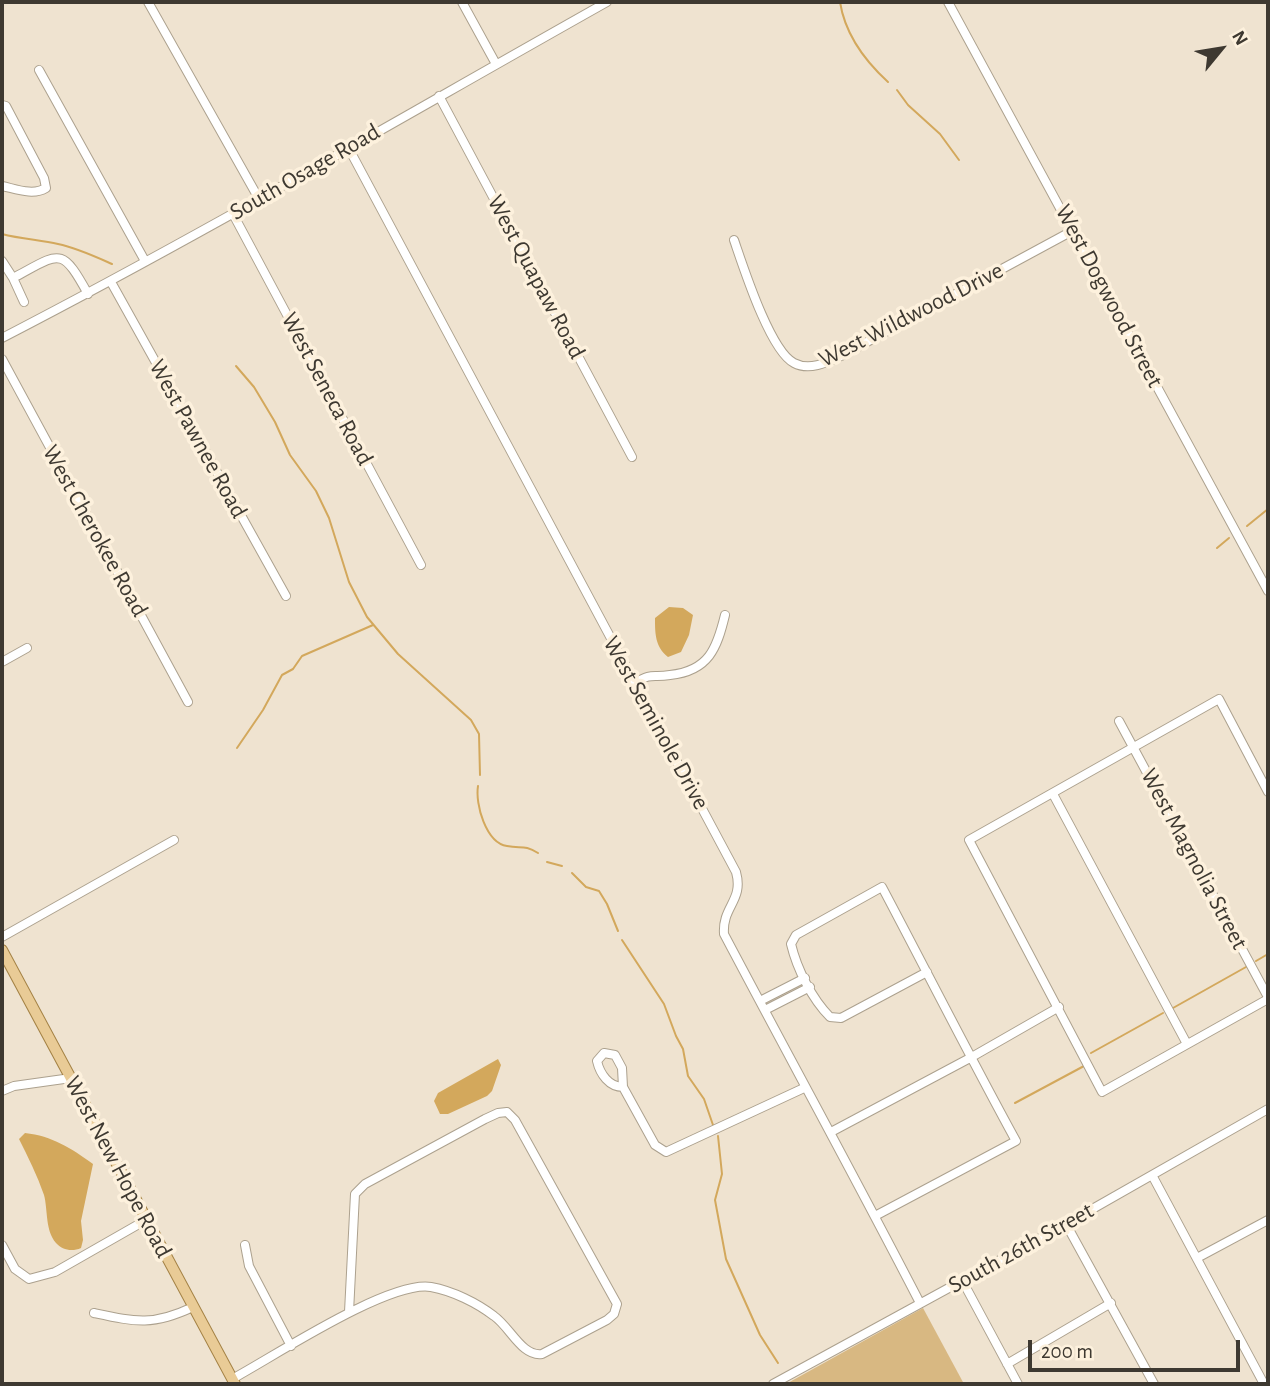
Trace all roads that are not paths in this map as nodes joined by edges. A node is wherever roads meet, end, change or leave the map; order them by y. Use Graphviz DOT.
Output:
graph roads {
  1 [pos="148,2"];
  2 [pos="462,2"];
  3 [pos="607,2"];
  4 [pos="948,2"];
  5 [pos="496,64"];
  6 [pos="39,70"];
  7 [pos="439,96"];
  8 [pos="2,105"];
  9 [pos="348,147"];
  10 [pos="2,186"];
  11 [pos="259,199"];
  12 [pos="233,214"];
  13 [pos="1074,230"];
  14 [pos="734,240"];
  15 [pos="2,261"];
  16 [pos="145,261"];
  17 [pos="13,278"];
  18 [pos="111,282"];
  19 [pos="88,294"];
  20 [pos="24,302"];
  21 [pos="2,338"];
  22 [pos="2,359"];
  23 [pos="632,457"];
  24 [pos="421,565"];
  25 [pos="1268,591"];
  26 [pos="286,596"];
  27 [pos="725,615"];
  28 [pos="27,649"];
  29 [pos="2,662"];
  30 [pos="634,683"];
  31 [pos="188,702"];
  32 [pos="1119,721"];
  33 [pos="1135,748"];
  34 [pos="1268,792"];
  35 [pos="1053,793"];
  36 [pos="174,840"];
  37 [pos="2,937"];
  38 [pos="2,950"];
  39 [pos="927,972"];
  40 [pos="805,978"];
  41 [pos="810,987"];
  42 [pos="1268,998"];
  43 [pos="760,1001"];
  44 [pos="1059,1007"];
  45 [pos="765,1010"];
  46 [pos="1187,1044"];
  47 [pos="970,1058"];
  48 [pos="71,1078"];
  49 [pos="623,1087"];
  50 [pos="804,1088"];
  51 [pos="2,1091"];
  52 [pos="1268,1109"];
  53 [pos="831,1132"];
  54 [pos="1152,1175"];
  55 [pos="875,1216"];
  56 [pos="146,1220"];
  57 [pos="1268,1220"];
  58 [pos="1066,1224"];
  59 [pos="2,1245"];
  60 [pos="245,1245"];
  61 [pos="1197,1258"];
  62 [pos="962,1280"];
  63 [pos="920,1303"];
  64 [pos="1111,1303"];
  65 [pos="193,1307"];
  66 [pos="349,1312"];
  67 [pos="94,1313"];
  68 [pos="291,1346"];
  69 [pos="1007,1364"];
  70 [pos="233,1382"];
  71 [pos="773,1384"];
  72 [pos="1018,1384"];
  73 [pos="1154,1384"];
  74 [pos="1264,1384"];
  1 -- 11 [label="street"];
  2 -- 5 [label="street"];
  3 -- 5 [label="street, South Osage Road"];
  4 -- 13 [label="street, West Dogwood Street"];
  5 -- 7 [label="street, South Osage Road"];
  6 -- 16 [label="street"];
  7 -- 9 [label="street, South Osage Road"];
  7 -- 23 [label="street, West Quapaw Road"];
  8 -- 10 [label="street"];
  9 -- 11 [label="street, South Osage Road"];
  9 -- 30 [label="street, West Seminole Drive"];
  11 -- 12 [label="street, South Osage Road"];
  12 -- 16 [label="street, South Osage Road"];
  12 -- 24 [label="street, West Seneca Road"];
  13 -- 14 [label="street, West Wildwood Drive"];
  13 -- 25 [label="street, West Dogwood Street"];
  15 -- 17 [label="street"];
  16 -- 18 [label="street, South Osage Road"];
  17 -- 19 [label="street"];
  17 -- 20 [label="street"];
  18 -- 19 [label="street, South Osage Road"];
  18 -- 26 [label="street, West Pawnee Road"];
  19 -- 21 [label="street, South Osage Road"];
  22 -- 31 [label="street, West Cherokee Road"];
  27 -- 30 [label="street"];
  28 -- 29 [label="street"];
  30 -- 43 [label="street, West Seminole Drive"];
  32 -- 33 [label="street, West Magnolia Street"];
  33 -- 34 [label="street"];
  33 -- 35 [label="street"];
  33 -- 42 [label="street, West Magnolia Street"];
  35 -- 44 [label="street"];
  35 -- 46 [label="street"];
  36 -- 37 [label="street"];
  38 -- 48 [label="main road, West New Hope Road"];
  39 -- 40 [label="street"];
  39 -- 41 [label="street"];
  39 -- 47 [label="street"];
  40 -- 41 [label="street"];
  40 -- 43 [label="street"];
  41 -- 45 [label="street"];
  42 -- 46 [label="street"];
  43 -- 45 [label="street, West Seminole Drive"];
  44 -- 46 [label="street"];
  44 -- 47 [label="street"];
  45 -- 50 [label="street, West Seminole Drive"];
  47 -- 53 [label="street"];
  47 -- 55 [label="street"];
  48 -- 51 [label="street"];
  48 -- 56 [label="main road, West New Hope Road"];
  49 -- 50 [label="street"];
  50 -- 53 [label="street, West Seminole Drive"];
  52 -- 54 [label="street, South 26th Street"];
  53 -- 55 [label="street, West Seminole Drive"];
  54 -- 58 [label="street, South 26th Street"];
  54 -- 61 [label="street"];
  55 -- 63 [label="street, West Seminole Drive"];
  56 -- 59 [label="street"];
  56 -- 65 [label="main road, West New Hope Road"];
  57 -- 61 [label="street"];
  58 -- 62 [label="street, South 26th Street"];
  58 -- 64 [label="street"];
  60 -- 68 [label="street"];
  61 -- 74 [label="street"];
  62 -- 63 [label="street, South 26th Street"];
  62 -- 69 [label="street"];
  63 -- 71 [label="street, South 26th Street"];
  64 -- 69 [label="street"];
  64 -- 73 [label="street"];
  65 -- 67 [label="street"];
  65 -- 70 [label="main road, West New Hope Road"];
  66 -- 66 [label="street"];
  66 -- 68 [label="street"];
  68 -- 70 [label="street"];
  69 -- 72 [label="street"];
}
